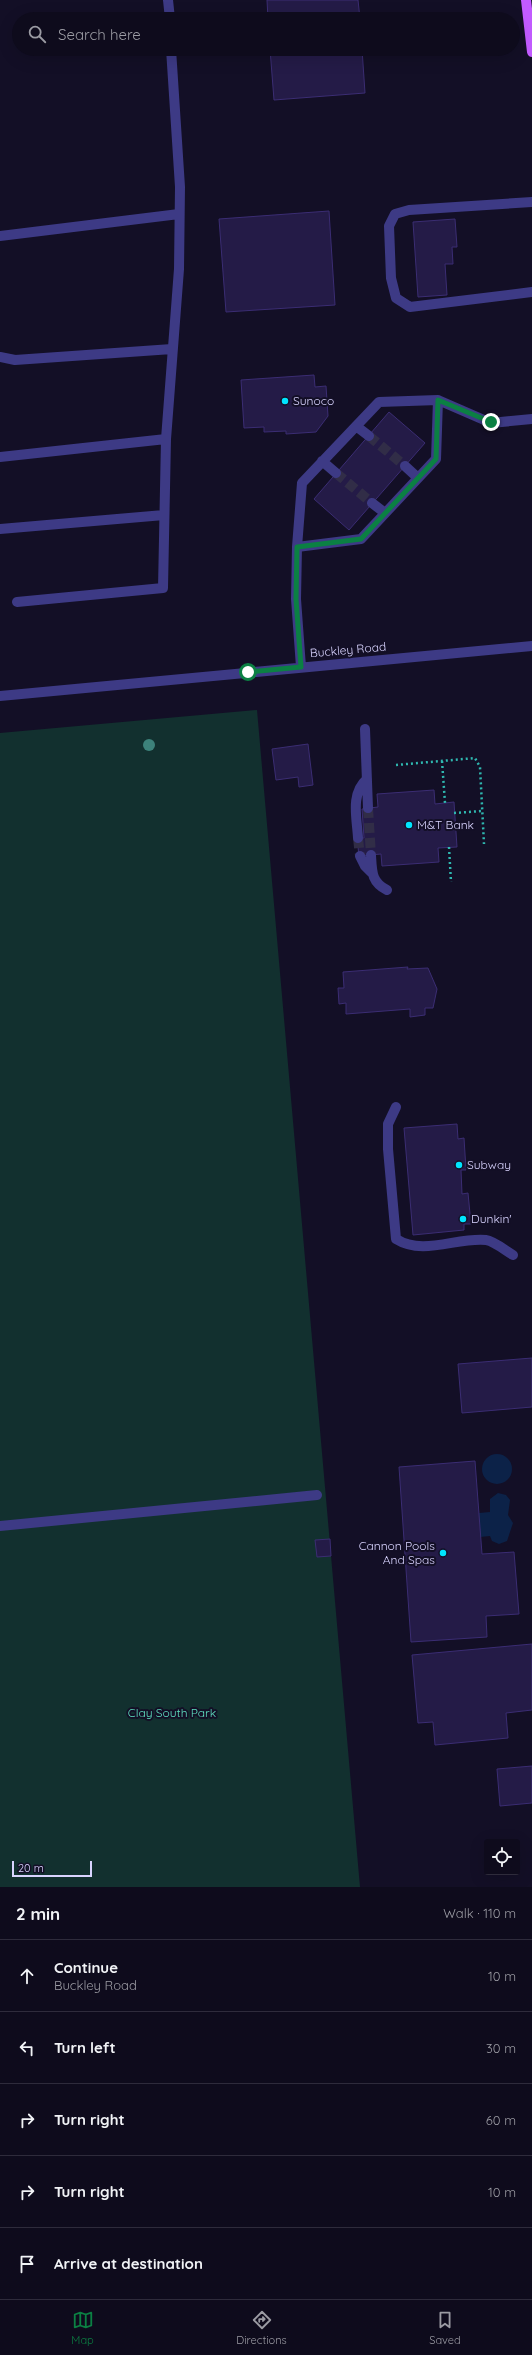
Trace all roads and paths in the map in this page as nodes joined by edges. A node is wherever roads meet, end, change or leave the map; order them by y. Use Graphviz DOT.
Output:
graph roads {
  1 [pos="168,0"];
  2 [pos="526,0"];
  3 [pos="169,12"];
  4 [pos="532,52"];
  5 [pos="171,56"];
  6 [pos="532,202"];
  7 [pos="179,214"];
  8 [pos="0,236"];
  9 [pos="532,292"];
  10 [pos="172,349"];
  11 [pos="0,357"];
  12 [pos="438,400"];
  13 [pos="532,419"];
  14 [pos="356,426"];
  15 [pos="369,436"];
  16 [pos="166,439"];
  17 [pos="0,457"];
  18 [pos="322,461"];
  19 [pos="405,466"];
  20 [pos="336,473"];
  21 [pos="418,478"];
  22 [pos="372,503"];
  23 [pos="385,513"];
  24 [pos="164,514"];
  25 [pos="0,530"];
  26 [pos="297,547"];
  27 [pos="17,602"];
  28 [pos="532,646"];
  29 [pos="301,667"];
  30 [pos="0,696"];
  31 [pos="365,729"];
  32 [pos="442,761"];
  33 [pos="396,765"];
  34 [pos="367,779"];
  35 [pos="445,803"];
  36 [pos="368,808"];
  37 [pos="482,811"];
  38 [pos="454,813"];
  39 [pos="358,838"];
  40 [pos="484,844"];
  41 [pos="449,847"];
  42 [pos="371,855"];
  43 [pos="360,856"];
  44 [pos="372,873"];
  45 [pos="451,882"];
  46 [pos="387,890"];
  47 [pos="396,1107"];
  48 [pos="513,1255"];
  49 [pos="317,1495"];
  50 [pos="0,1526"];
  1 -- 3 [label="street"];
  2 -- 4 [label="main road"];
  5 -- 7 [label="street"];
  6 -- 9 [label="street"];
  7 -- 8 [label="street"];
  7 -- 10 [label="street"];
  10 -- 11 [label="street"];
  10 -- 16 [label="street"];
  12 -- 13 [label="street"];
  12 -- 14 [label="street"];
  12 -- 21 [label="street"];
  14 -- 15 [label="street"];
  14 -- 18 [label="street"];
  16 -- 17 [label="street"];
  16 -- 24 [label="street"];
  18 -- 20 [label="street"];
  18 -- 26 [label="street"];
  19 -- 21 [label="street"];
  21 -- 23 [label="street"];
  22 -- 23 [label="street"];
  23 -- 26 [label="street"];
  24 -- 25 [label="street"];
  24 -- 27 [label="street"];
  26 -- 29 [label="street"];
  28 -- 29 [label="street, Buckley Road"];
  29 -- 30 [label="street, Buckley Road"];
  31 -- 34 [label="street"];
  32 -- 33 [label="path"];
  32 -- 35 [label="path"];
  32 -- 37 [label="path"];
  34 -- 36 [label="street"];
  34 -- 39 [label="street"];
  37 -- 38 [label="path"];
  37 -- 40 [label="path"];
  41 -- 45 [label="path"];
  42 -- 44 [label="street"];
  43 -- 44 [label="street"];
  44 -- 46 [label="street"];
  47 -- 48 [label="street"];
  49 -- 50 [label="street"];
}
